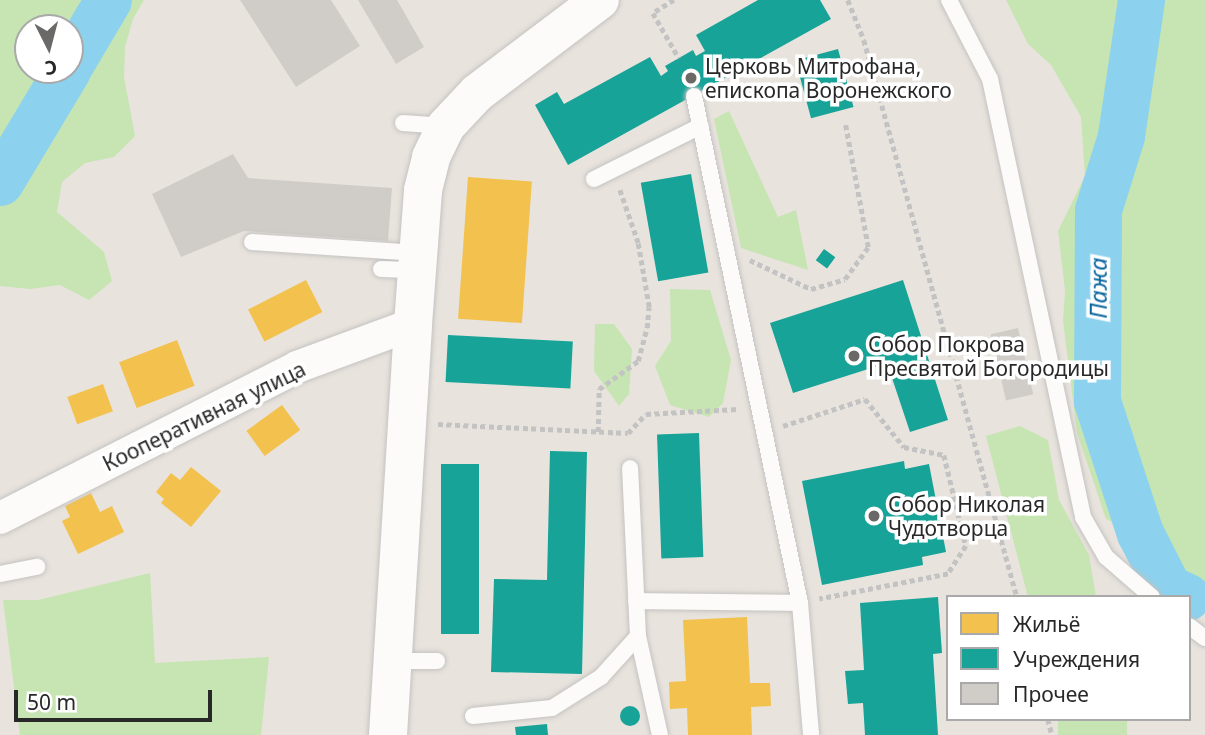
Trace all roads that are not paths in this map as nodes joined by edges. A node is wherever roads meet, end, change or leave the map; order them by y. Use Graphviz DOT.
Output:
graph roads {
  1 [pos="600,0"];
  2 [pos="949,0"];
  3 [pos="694,96"];
  4 [pos="402,123"];
  5 [pos="446,126"];
  6 [pos="701,126"];
  7 [pos="594,179"];
  8 [pos="252,242"];
  9 [pos="405,264"];
  10 [pos="412,324"];
  11 [pos="630,468"];
  12 [pos="0,518"];
  13 [pos="37,567"];
  14 [pos="0,574"];
  15 [pos="1150,595"];
  16 [pos="636,601"];
  17 [pos="800,603"];
  18 [pos="638,636"];
  19 [pos="437,661"];
  20 [pos="391,662"];
  21 [pos="473,716"];
  22 [pos="388,735"];
  23 [pos="660,735"];
  24 [pos="811,735"];
  1 -- 5 [label="main road"];
  2 -- 15 [label="lane"];
  3 -- 6 [label="lane"];
  4 -- 5 [label="lane"];
  5 -- 9 [label="main road"];
  6 -- 7 [label="lane"];
  6 -- 17 [label="lane"];
  8 -- 9 [label="lane"];
  9 -- 10 [label="main road"];
  10 -- 12 [label="street, Кооперативная улица"];
  10 -- 20 [label="main road"];
  11 -- 16 [label="lane"];
  13 -- 14 [label="lane"];
  16 -- 17 [label="lane"];
  16 -- 18 [label="lane"];
  17 -- 24 [label="lane"];
  18 -- 21 [label="lane"];
  18 -- 23 [label="lane"];
  19 -- 20 [label="lane"];
  20 -- 22 [label="main road"];
}
